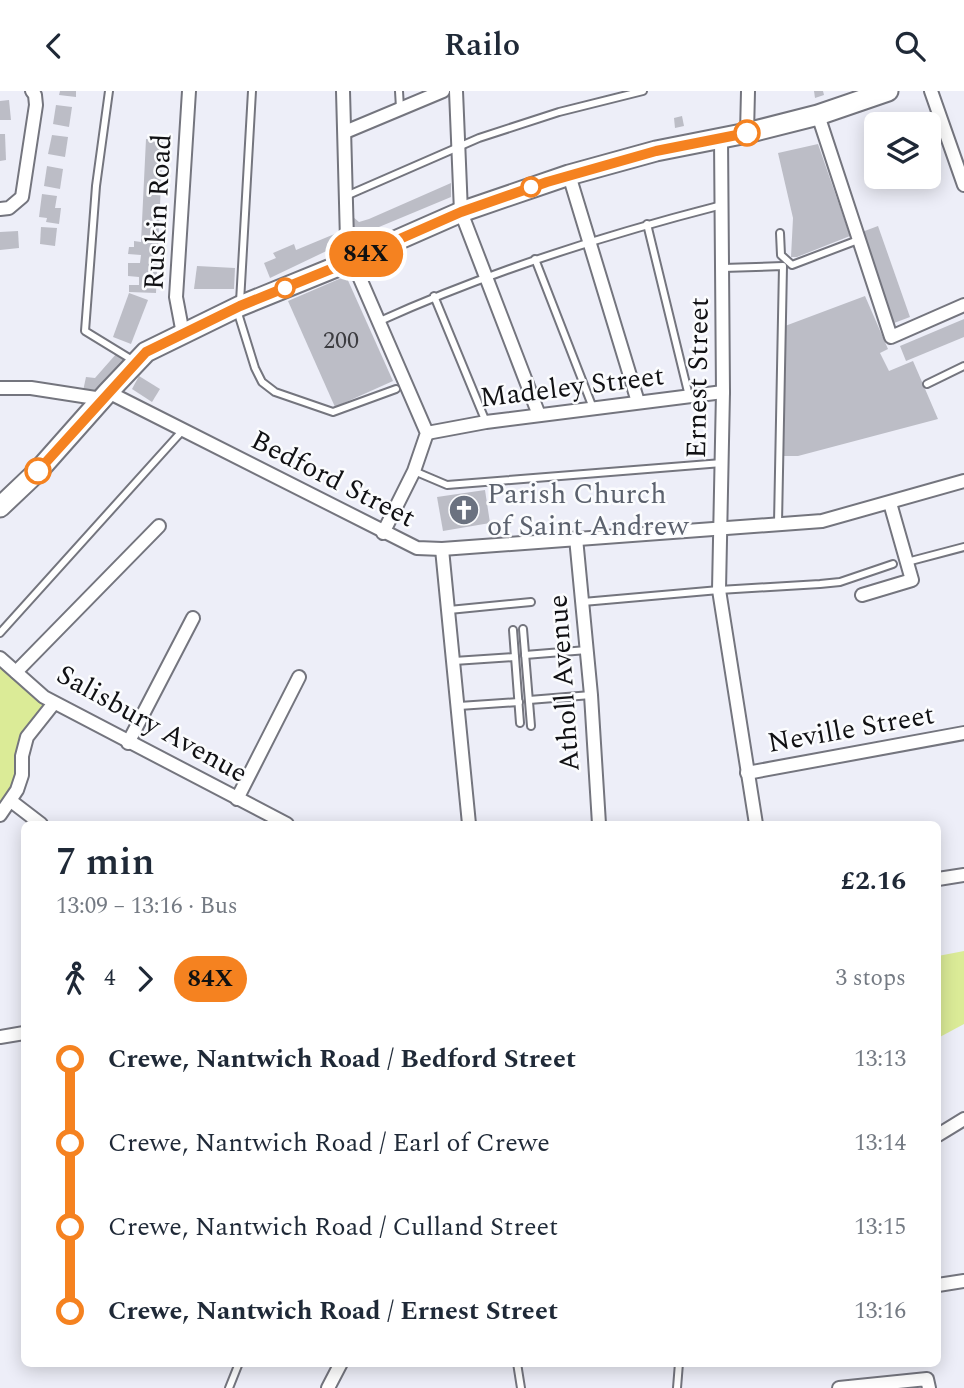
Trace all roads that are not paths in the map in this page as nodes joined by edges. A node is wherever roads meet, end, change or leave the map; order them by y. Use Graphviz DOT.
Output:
graph roads {
  1 [pos="32,91"];
  2 [pos="109,91"];
  3 [pos="189,91"];
  4 [pos="252,91"];
  5 [pos="344,91"];
  6 [pos="399,91"];
  7 [pos="443,91"];
  8 [pos="456,91"];
  9 [pos="643,91"];
  10 [pos="748,91"];
  11 [pos="888,91"];
  12 [pos="931,91"];
  13 [pos="400,108"];
  14 [pos="817,115"];
  15 [pos="345,132"];
  16 [pos="747,133"];
  17 [pos="721,138"];
  18 [pos="458,146"];
  19 [pos="569,175"];
  20 [pos="964,185"];
  21 [pos="346,195"];
  22 [pos="722,205"];
  23 [pos="0,209"];
  24 [pos="461,212"];
  25 [pos="646,224"];
  26 [pos="780,233"];
  27 [pos="858,240"];
  28 [pos="590,243"];
  29 [pos="536,259"];
  30 [pos="352,260"];
  31 [pos="723,268"];
  32 [pos="486,277"];
  33 [pos="434,296"];
  34 [pos="964,305"];
  35 [pos="238,307"];
  36 [pos="380,321"];
  37 [pos="183,334"];
  38 [pos="137,363"];
  39 [pos="964,366"];
  40 [pos="927,384"];
  41 [pos="0,388"];
  42 [pos="396,389"];
  43 [pos="723,392"];
  44 [pos="105,395"];
  45 [pos="690,396"];
  46 [pos="639,402"];
  47 [pos="593,408"];
  48 [pos="539,415"];
  49 [pos="486,422"];
  50 [pos="183,430"];
  51 [pos="428,433"];
  52 [pos="722,463"];
  53 [pos="414,471"];
  54 [pos="964,481"];
  55 [pos="890,503"];
  56 [pos="0,507"];
  57 [pos="778,523"];
  58 [pos="159,526"];
  59 [pos="720,529"];
  60 [pos="383,533"];
  61 [pos="576,538"];
  62 [pos="964,547"];
  63 [pos="442,548"];
  64 [pos="907,562"];
  65 [pos="893,564"];
  66 [pos="719,590"];
  67 [pos="862,595"];
  68 [pos="531,602"];
  69 [pos="583,602"];
  70 [pos="449,610"];
  71 [pos="193,618"];
  72 [pos="523,629"];
  73 [pos="513,630"];
  74 [pos="0,633"];
  75 [pos="587,650"];
  76 [pos="525,655"];
  77 [pos="515,657"];
  78 [pos="0,658"];
  79 [pos="454,661"];
  80 [pos="16,672"];
  81 [pos="299,677"];
  82 [pos="591,695"];
  83 [pos="529,700"];
  84 [pos="519,702"];
  85 [pos="54,703"];
  86 [pos="459,706"];
  87 [pos="520,723"];
  88 [pos="531,726"];
  89 [pos="964,733"];
  90 [pos="128,743"];
  91 [pos="747,773"];
  92 [pos="237,799"];
  93 [pos="10,801"];
  94 [pos="0,815"];
  95 [pos="37,821"];
  96 [pos="281,821"];
  97 [pos="470,821"];
  98 [pos="599,821"];
  99 [pos="755,821"];
  100 [pos="964,875"];
  101 [pos="941,879"];
  102 [pos="21,1034"];
  103 [pos="0,1037"];
  104 [pos="964,1119"];
  105 [pos="941,1133"];
  106 [pos="964,1281"];
  107 [pos="941,1285"];
  108 [pos="237,1367"];
  109 [pos="339,1367"];
  110 [pos="518,1367"];
  111 [pos="679,1367"];
  112 [pos="229,1388"];
  113 [pos="328,1388"];
  114 [pos="521,1388"];
  115 [pos="677,1388"];
  116 [pos="839,1388"];
  117 [pos="929,1388"];
  1 -- 23 [label="street"];
  2 -- 38 [label="lane"];
  3 -- 37 [label="street, Ruskin Road"];
  4 -- 35 [label="lane"];
  5 -- 15 [label="street"];
  6 -- 13 [label="lane"];
  7 -- 13 [label="street"];
  8 -- 18 [label="street"];
  9 -- 18 [label="lane"];
  10 -- 16 [label="street"];
  11 -- 14 [label="main road"];
  12 -- 20 [label="street"];
  13 -- 15 [label="street"];
  14 -- 16 [label="main road"];
  14 -- 27 [label="street"];
  15 -- 21 [label="street"];
  16 -- 17 [label="main road"];
  17 -- 19 [label="main road"];
  17 -- 22 [label="street, Ernest Street"];
  18 -- 21 [label="lane"];
  18 -- 24 [label="street"];
  19 -- 24 [label="main road"];
  19 -- 28 [label="street"];
  21 -- 30 [label="street"];
  22 -- 25 [label="lane"];
  22 -- 31 [label="street, Ernest Street"];
  24 -- 30 [label="main road"];
  24 -- 32 [label="street"];
  25 -- 28 [label="lane"];
  25 -- 45 [label="lane"];
  26 -- 27 [label="lane"];
  27 -- 34 [label="street"];
  28 -- 29 [label="lane"];
  28 -- 46 [label="street"];
  29 -- 32 [label="lane"];
  29 -- 47 [label="lane"];
  30 -- 35 [label="main road"];
  30 -- 36 [label="street"];
  31 -- 43 [label="street, Ernest Street"];
  31 -- 57 [label="lane"];
  32 -- 33 [label="lane"];
  32 -- 48 [label="street"];
  33 -- 36 [label="lane"];
  33 -- 49 [label="lane"];
  35 -- 37 [label="main road"];
  35 -- 42 [label="lane"];
  36 -- 51 [label="street"];
  37 -- 38 [label="main road"];
  38 -- 44 [label="main road"];
  39 -- 40 [label="lane"];
  41 -- 44 [label="street, Bedford Street"];
  43 -- 45 [label="street, Madeley Street"];
  43 -- 52 [label="street, Ernest Street"];
  44 -- 50 [label="street, Bedford Street"];
  44 -- 56 [label="main road"];
  45 -- 46 [label="street, Madeley Street"];
  46 -- 47 [label="street, Madeley Street"];
  47 -- 48 [label="street, Madeley Street"];
  48 -- 49 [label="street, Madeley Street"];
  49 -- 51 [label="street, Madeley Street"];
  50 -- 60 [label="street, Bedford Street"];
  50 -- 74 [label="lane"];
  51 -- 53 [label="street"];
  52 -- 53 [label="lane"];
  52 -- 59 [label="street, Ernest Street"];
  53 -- 60 [label="street"];
  54 -- 55 [label="street, Bedford Street"];
  55 -- 57 [label="street, Bedford Street"];
  55 -- 64 [label="street"];
  57 -- 59 [label="street, Bedford Street"];
  58 -- 80 [label="street"];
  59 -- 61 [label="street, Bedford Street"];
  59 -- 66 [label="street, Ernest Street"];
  60 -- 63 [label="street, Bedford Street"];
  61 -- 63 [label="street, Bedford Street"];
  61 -- 69 [label="street, Atholl Avenue"];
  62 -- 64 [label="lane"];
  63 -- 70 [label="street"];
  64 -- 67 [label="street"];
  65 -- 66 [label="lane"];
  66 -- 69 [label="lane"];
  66 -- 91 [label="street, Ernest Street"];
  68 -- 70 [label="lane"];
  69 -- 75 [label="street, Atholl Avenue"];
  70 -- 79 [label="street"];
  71 -- 90 [label="street"];
  72 -- 76 [label="lane"];
  73 -- 77 [label="lane"];
  75 -- 76 [label="lane"];
  75 -- 82 [label="street, Atholl Avenue"];
  76 -- 83 [label="lane"];
  77 -- 79 [label="lane"];
  77 -- 84 [label="lane"];
  78 -- 80 [label="street, Salisbury Avenue"];
  79 -- 86 [label="street"];
  80 -- 85 [label="street, Salisbury Avenue"];
  81 -- 92 [label="street"];
  82 -- 83 [label="lane"];
  82 -- 98 [label="street, Atholl Avenue"];
  83 -- 88 [label="lane"];
  84 -- 86 [label="lane"];
  84 -- 87 [label="lane"];
  85 -- 90 [label="street, Salisbury Avenue"];
  85 -- 93 [label="street"];
  86 -- 97 [label="street"];
  89 -- 91 [label="street, Neville Street"];
  90 -- 92 [label="street, Salisbury Avenue"];
  91 -- 99 [label="street, Ernest Street"];
  92 -- 96 [label="street, Salisbury Avenue"];
  93 -- 94 [label="street"];
  93 -- 95 [label="street"];
  100 -- 101 [label="street"];
  102 -- 103 [label="street"];
  104 -- 105 [label="street"];
  106 -- 107 [label="street"];
  108 -- 112 [label="lane"];
  109 -- 113 [label="street"];
  110 -- 114 [label="lane"];
  111 -- 115 [label="lane"];
  116 -- 117 [label="street"];
}
